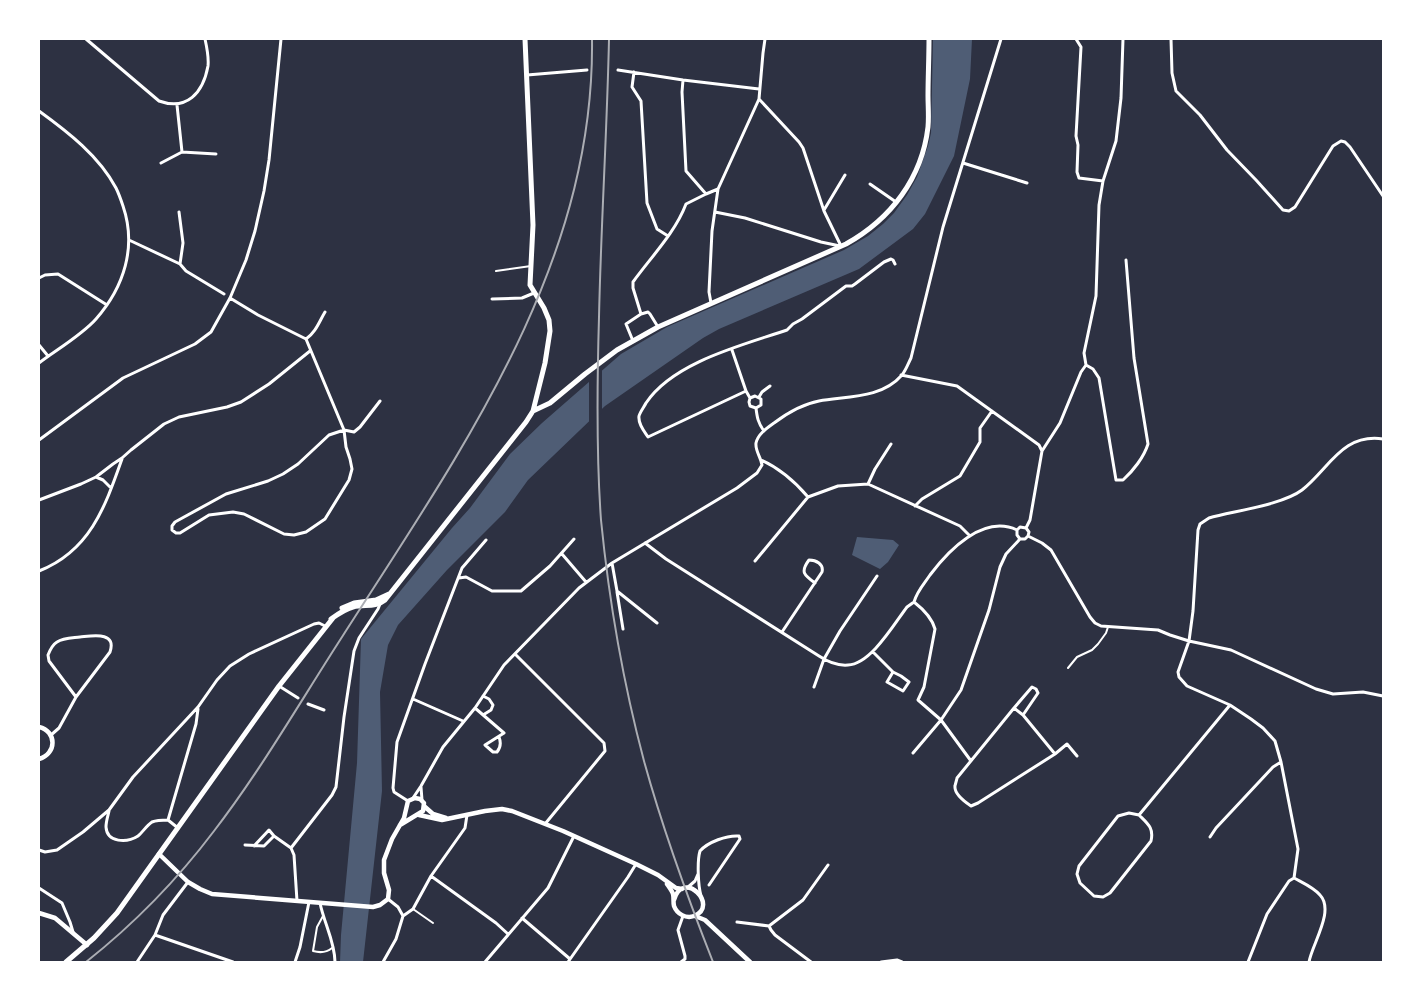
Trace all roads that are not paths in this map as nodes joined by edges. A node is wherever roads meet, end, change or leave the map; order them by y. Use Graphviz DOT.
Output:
graph roads {
  1 [pos="86,39"];
  2 [pos="205,39"];
  3 [pos="281,39"];
  4 [pos="525,39"];
  5 [pos="766,39"];
  6 [pos="929,39"];
  7 [pos="1001,39"];
  8 [pos="1076,39"];
  9 [pos="1123,39"];
  10 [pos="1171,39"];
  11 [pos="587,70"];
  12 [pos="618,70"];
  13 [pos="634,72"];
  14 [pos="527,75"];
  15 [pos="683,80"];
  16 [pos="759,89"];
  17 [pos="759,99"];
  18 [pos="177,105"];
  19 [pos="39,111"];
  20 [pos="182,152"];
  21 [pos="216,154"];
  22 [pos="161,163"];
  23 [pos="963,163"];
  24 [pos="844,175"];
  25 [pos="1103,180"];
  26 [pos="1027,183"];
  27 [pos="870,184"];
  28 [pos="718,189"];
  29 [pos="706,194"];
  30 [pos="1383,196"];
  31 [pos="896,202"];
  32 [pos="824,211"];
  33 [pos="179,212"];
  34 [pos="714,212"];
  35 [pos="668,236"];
  36 [pos="129,240"];
  37 [pos="840,246"];
  38 [pos="1126,260"];
  39 [pos="180,264"];
  40 [pos="895,264"];
  41 [pos="530,266"];
  42 [pos="496,271"];
  43 [pos="39,278"];
  44 [pos="534,293"];
  45 [pos="224,294"];
  46 [pos="230,298"];
  47 [pos="492,299"];
  48 [pos="711,303"];
  49 [pos="107,305"];
  50 [pos="325,312"];
  51 [pos="641,314"];
  52 [pos="658,328"];
  53 [pos="306,339"];
  54 [pos="633,341"];
  55 [pos="39,345"];
  56 [pos="732,350"];
  57 [pos="310,351"];
  58 [pos="48,356"];
  59 [pos="39,363"];
  60 [pos="1086,365"];
  61 [pos="902,375"];
  62 [pos="770,386"];
  63 [pos="746,391"];
  64 [pos="538,396"];
  65 [pos="759,397"];
  66 [pos="750,398"];
  67 [pos="380,400"];
  68 [pos="550,403"];
  69 [pos="756,408"];
  70 [pos="533,411"];
  71 [pos="992,411"];
  72 [pos="344,430"];
  73 [pos="764,430"];
  74 [pos="39,440"];
  75 [pos="1383,440"];
  76 [pos="891,444"];
  77 [pos="1042,451"];
  78 [pos="122,458"];
  79 [pos="761,460"];
  80 [pos="96,477"];
  81 [pos="868,484"];
  82 [pos="111,488"];
  83 [pos="808,497"];
  84 [pos="39,500"];
  85 [pos="915,506"];
  86 [pos="1026,528"];
  87 [pos="1017,530"];
  88 [pos="970,536"];
  89 [pos="1028,536"];
  90 [pos="574,539"];
  91 [pos="1020,539"];
  92 [pos="486,540"];
  93 [pos="645,544"];
  94 [pos="562,554"];
  95 [pos="755,561"];
  96 [pos="612,563"];
  97 [pos="39,571"];
  98 [pos="877,576"];
  99 [pos="459,578"];
  100 [pos="586,582"];
  101 [pos="815,583"];
  102 [pos="617,591"];
  103 [pos="379,601"];
  104 [pos="914,602"];
  105 [pos="657,623"];
  106 [pos="325,626"];
  107 [pos="1108,627"];
  108 [pos="624,629"];
  109 [pos="782,632"];
  110 [pos="1189,641"];
  111 [pos="874,652"];
  112 [pos="514,654"];
  113 [pos="824,659"];
  114 [pos="1068,668"];
  115 [pos="893,672"];
  116 [pos="279,686"];
  117 [pos="814,687"];
  118 [pos="483,696"];
  119 [pos="1383,696"];
  120 [pos="76,697"];
  121 [pos="298,698"];
  122 [pos="413,699"];
  123 [pos="308,704"];
  124 [pos="1230,705"];
  125 [pos="198,708"];
  126 [pos="475,708"];
  127 [pos="1014,708"];
  128 [pos="324,710"];
  129 [pos="483,715"];
  130 [pos="1023,715"];
  131 [pos="942,720"];
  132 [pos="463,721"];
  133 [pos="39,727"];
  134 [pos="51,735"];
  135 [pos="499,736"];
  136 [pos="913,752"];
  137 [pos="1055,754"];
  138 [pos="1076,756"];
  139 [pos="39,759"];
  140 [pos="971,761"];
  141 [pos="1281,762"];
  142 [pos="422,786"];
  143 [pos="410,800"];
  144 [pos="423,804"];
  145 [pos="109,810"];
  146 [pos="407,810"];
  147 [pos="1139,814"];
  148 [pos="417,815"];
  149 [pos="467,815"];
  150 [pos="448,818"];
  151 [pos="168,820"];
  152 [pos="545,824"];
  153 [pos="400,825"];
  154 [pos="178,828"];
  155 [pos="274,836"];
  156 [pos="574,836"];
  157 [pos="1210,837"];
  158 [pos="244,845"];
  159 [pos="254,846"];
  160 [pos="291,848"];
  161 [pos="39,850"];
  162 [pos="159,854"];
  163 [pos="636,864"];
  164 [pos="828,865"];
  165 [pos="698,873"];
  166 [pos="430,876"];
  167 [pos="1294,878"];
  168 [pos="188,882"];
  169 [pos="666,882"];
  170 [pos="709,885"];
  171 [pos="39,888"];
  172 [pos="684,888"];
  173 [pos="701,896"];
  174 [pos="388,899"];
  175 [pos="674,900"];
  176 [pos="297,902"];
  177 [pos="309,902"];
  178 [pos="320,903"];
  179 [pos="701,908"];
  180 [pos="413,909"];
  181 [pos="39,913"];
  182 [pos="323,916"];
  183 [pos="403,916"];
  184 [pos="683,916"];
  185 [pos="695,916"];
  186 [pos="522,918"];
  187 [pos="705,920"];
  188 [pos="737,922"];
  189 [pos="433,923"];
  190 [pos="769,926"];
  191 [pos="73,932"];
  192 [pos="508,934"];
  193 [pos="155,936"];
  194 [pos="87,945"];
  195 [pos="334,946"];
  196 [pos="569,960"];
  197 [pos="66,962"];
  198 [pos="137,962"];
  199 [pos="233,962"];
  200 [pos="295,962"];
  201 [pos="335,962"];
  202 [pos="383,962"];
  203 [pos="485,962"];
  204 [pos="681,962"];
  205 [pos="750,962"];
  206 [pos="811,962"];
  207 [pos="881,962"];
  208 [pos="902,962"];
  209 [pos="1248,962"];
  210 [pos="1310,962"];
  1 -- 18 [label="street"];
  2 -- 18 [label="street"];
  3 -- 46 [label="street"];
  4 -- 14 [label="main road"];
  5 -- 16 [label="street"];
  6 -- 31 [label="main road"];
  7 -- 23 [label="street"];
  8 -- 25 [label="street"];
  9 -- 25 [label="street"];
  10 -- 30 [label="street"];
  11 -- 14 [label="street"];
  12 -- 13 [label="street"];
  13 -- 15 [label="street"];
  13 -- 35 [label="street"];
  14 -- 41 [label="main road"];
  15 -- 16 [label="street"];
  15 -- 29 [label="street"];
  16 -- 17 [label="street"];
  17 -- 28 [label="street"];
  17 -- 32 [label="street"];
  18 -- 20 [label="street"];
  19 -- 36 [label="street"];
  20 -- 21 [label="street"];
  20 -- 22 [label="street"];
  23 -- 26 [label="street"];
  23 -- 61 [label="street"];
  24 -- 32 [label="street"];
  25 -- 60 [label="street"];
  27 -- 31 [label="street"];
  28 -- 29 [label="street"];
  28 -- 34 [label="street"];
  29 -- 35 [label="street"];
  31 -- 37 [label="main road"];
  32 -- 37 [label="street"];
  33 -- 39 [label="street"];
  34 -- 37 [label="street"];
  34 -- 48 [label="street"];
  35 -- 51 [label="street"];
  36 -- 39 [label="street"];
  36 -- 49 [label="street"];
  37 -- 48 [label="main road"];
  38 -- 60 [label="street"];
  39 -- 45 [label="street"];
  40 -- 56 [label="street"];
  41 -- 42 [label="lane"];
  41 -- 44 [label="main road"];
  43 -- 49 [label="street"];
  44 -- 47 [label="street"];
  44 -- 64 [label="main road"];
  46 -- 53 [label="street"];
  46 -- 74 [label="street"];
  48 -- 52 [label="main road"];
  49 -- 58 [label="street"];
  50 -- 53 [label="street"];
  51 -- 52 [label="street"];
  51 -- 54 [label="street"];
  52 -- 54 [label="main road"];
  53 -- 57 [label="street"];
  54 -- 68 [label="main road"];
  55 -- 58 [label="street"];
  56 -- 63 [label="street"];
  56 -- 63 [label="street"];
  57 -- 72 [label="street"];
  57 -- 78 [label="street"];
  58 -- 59 [label="street"];
  60 -- 77 [label="street"];
  61 -- 71 [label="street"];
  61 -- 73 [label="street"];
  62 -- 65 [label="street"];
  63 -- 66 [label="street"];
  64 -- 68 [label="main road"];
  64 -- 70 [label="main road"];
  65 -- 66 [label="street"];
  65 -- 69 [label="street"];
  66 -- 69 [label="street"];
  67 -- 72 [label="street"];
  68 -- 70 [label="main road"];
  69 -- 73 [label="street"];
  70 -- 103 [label="main road"];
  71 -- 77 [label="street"];
  71 -- 85 [label="street"];
  72 -- 72 [label="street"];
  73 -- 79 [label="street"];
  75 -- 110 [label="street"];
  76 -- 81 [label="street"];
  77 -- 86 [label="street"];
  78 -- 80 [label="street"];
  78 -- 82 [label="street"];
  79 -- 83 [label="street"];
  79 -- 93 [label="street"];
  80 -- 82 [label="street"];
  80 -- 84 [label="street"];
  81 -- 83 [label="street"];
  81 -- 85 [label="street"];
  82 -- 97 [label="street"];
  83 -- 95 [label="street"];
  85 -- 88 [label="street"];
  86 -- 87 [label="street"];
  86 -- 89 [label="street"];
  87 -- 88 [label="street"];
  87 -- 91 [label="street"];
  88 -- 104 [label="street"];
  89 -- 91 [label="street"];
  89 -- 107 [label="street"];
  90 -- 94 [label="street"];
  91 -- 131 [label="street"];
  92 -- 99 [label="street"];
  93 -- 96 [label="street"];
  93 -- 109 [label="street"];
  94 -- 99 [label="street"];
  94 -- 100 [label="street"];
  96 -- 100 [label="street"];
  96 -- 102 [label="street"];
  98 -- 113 [label="street"];
  99 -- 122 [label="street"];
  100 -- 112 [label="street"];
  101 -- 101 [label="street"];
  101 -- 109 [label="street"];
  102 -- 105 [label="street"];
  102 -- 108 [label="street"];
  103 -- 106 [label="main road"];
  103 -- 160 [label="street"];
  104 -- 111 [label="street"];
  104 -- 131 [label="street"];
  106 -- 116 [label="main road"];
  106 -- 125 [label="street"];
  107 -- 110 [label="street"];
  107 -- 114 [label="lane"];
  109 -- 113 [label="street"];
  110 -- 119 [label="street"];
  110 -- 124 [label="street"];
  111 -- 113 [label="street"];
  111 -- 115 [label="street"];
  112 -- 118 [label="street"];
  112 -- 152 [label="street"];
  113 -- 117 [label="street"];
  115 -- 115 [label="street"];
  116 -- 121 [label="street"];
  116 -- 154 [label="main road"];
  118 -- 126 [label="street"];
  118 -- 129 [label="street"];
  120 -- 120 [label="street"];
  120 -- 134 [label="street"];
  122 -- 132 [label="street"];
  122 -- 143 [label="street"];
  123 -- 128 [label="street"];
  124 -- 141 [label="street"];
  124 -- 147 [label="street"];
  125 -- 145 [label="street"];
  125 -- 151 [label="street"];
  126 -- 129 [label="street"];
  126 -- 132 [label="street"];
  127 -- 130 [label="street"];
  127 -- 130 [label="street"];
  127 -- 140 [label="street"];
  129 -- 135 [label="street"];
  130 -- 137 [label="street"];
  131 -- 136 [label="street"];
  131 -- 140 [label="street"];
  132 -- 142 [label="street"];
  133 -- 134 [label="main road"];
  134 -- 139 [label="main road"];
  135 -- 135 [label="street"];
  137 -- 138 [label="street"];
  137 -- 140 [label="street"];
  141 -- 157 [label="street"];
  141 -- 167 [label="street"];
  142 -- 143 [label="street"];
  142 -- 144 [label="street"];
  143 -- 144 [label="main road"];
  143 -- 146 [label="main road"];
  144 -- 148 [label="main road"];
  144 -- 150 [label="main road"];
  145 -- 151 [label="street"];
  145 -- 161 [label="street"];
  146 -- 148 [label="main road"];
  146 -- 153 [label="main road"];
  147 -- 147 [label="street"];
  148 -- 150 [label="main road"];
  148 -- 153 [label="main road"];
  149 -- 150 [label="main road"];
  149 -- 152 [label="main road"];
  149 -- 166 [label="street"];
  151 -- 154 [label="street"];
  152 -- 156 [label="main road"];
  153 -- 174 [label="main road"];
  154 -- 162 [label="main road"];
  155 -- 159 [label="street"];
  155 -- 159 [label="street"];
  155 -- 160 [label="street"];
  156 -- 163 [label="main road"];
  156 -- 186 [label="street"];
  158 -- 159 [label="street"];
  160 -- 176 [label="street"];
  162 -- 168 [label="main road"];
  162 -- 194 [label="main road"];
  163 -- 169 [label="main road"];
  163 -- 196 [label="street"];
  164 -- 190 [label="street"];
  165 -- 170 [label="street"];
  165 -- 172 [label="street"];
  165 -- 173 [label="street"];
  166 -- 180 [label="street"];
  166 -- 192 [label="street"];
  167 -- 209 [label="street"];
  167 -- 210 [label="street"];
  168 -- 176 [label="main road"];
  168 -- 193 [label="street"];
  169 -- 172 [label="main road"];
  169 -- 175 [label="main road"];
  171 -- 191 [label="street"];
  172 -- 173 [label="main road"];
  172 -- 175 [label="main road"];
  173 -- 179 [label="main road"];
  174 -- 178 [label="main road"];
  174 -- 183 [label="street"];
  175 -- 184 [label="main road"];
  176 -- 177 [label="main road"];
  177 -- 178 [label="main road"];
  177 -- 200 [label="street"];
  178 -- 182 [label="street"];
  179 -- 185 [label="main road"];
  179 -- 187 [label="main road"];
  180 -- 183 [label="street"];
  180 -- 189 [label="lane"];
  181 -- 191 [label="main road"];
  182 -- 195 [label="street"];
  182 -- 195 [label="lane"];
  183 -- 202 [label="street"];
  184 -- 185 [label="main road"];
  184 -- 204 [label="street"];
  185 -- 187 [label="main road"];
  186 -- 192 [label="street"];
  186 -- 196 [label="street"];
  187 -- 205 [label="main road"];
  188 -- 190 [label="street"];
  190 -- 206 [label="street"];
  191 -- 194 [label="main road"];
  192 -- 203 [label="street"];
  193 -- 198 [label="street"];
  193 -- 199 [label="street"];
  194 -- 197 [label="main road"];
  195 -- 201 [label="street"];
  207 -- 208 [label="street"];
}
